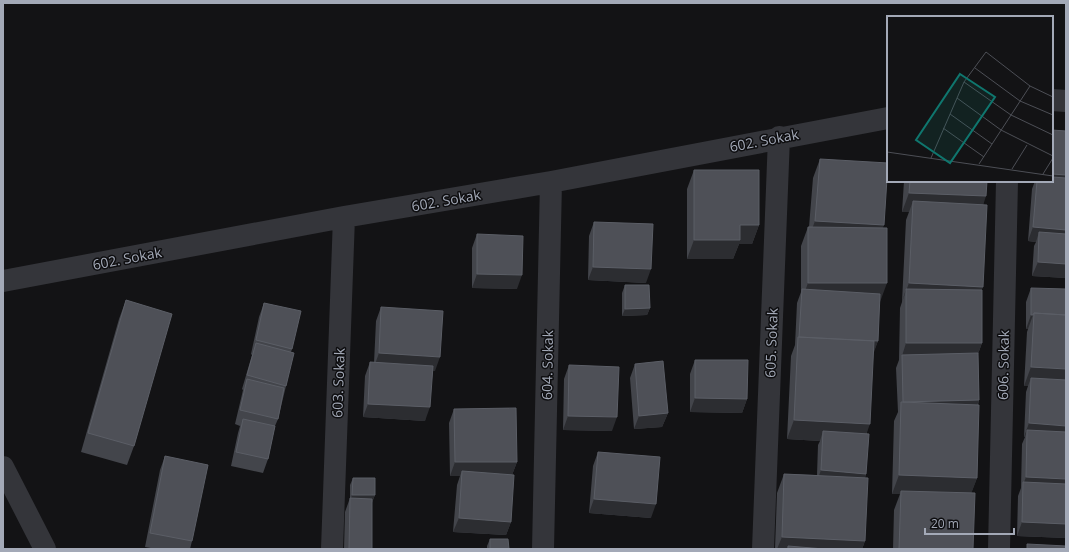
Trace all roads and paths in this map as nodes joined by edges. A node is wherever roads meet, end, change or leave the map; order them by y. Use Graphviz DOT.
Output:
graph roads {
  1 [pos="1053,100"];
  2 [pos="1066,101"];
  3 [pos="887,118"];
  4 [pos="779,137"];
  5 [pos="551,182"];
  6 [pos="1007,182"];
  7 [pos="344,217"];
  8 [pos="3,281"];
  9 [pos="3,467"];
  10 [pos="45,549"];
  11 [pos="332,549"];
  12 [pos="543,549"];
  13 [pos="763,549"];
  14 [pos="999,549"];
  1 -- 2 [label="street"];
  3 -- 4 [label="street, 602. Sokak"];
  4 -- 5 [label="street, 602. Sokak"];
  4 -- 13 [label="street, 605. Sokak"];
  5 -- 7 [label="street, 602. Sokak"];
  5 -- 12 [label="street, 604. Sokak"];
  6 -- 14 [label="street, 606. Sokak"];
  7 -- 8 [label="street, 602. Sokak"];
  7 -- 11 [label="street, 603. Sokak"];
  9 -- 10 [label="street"];
}
